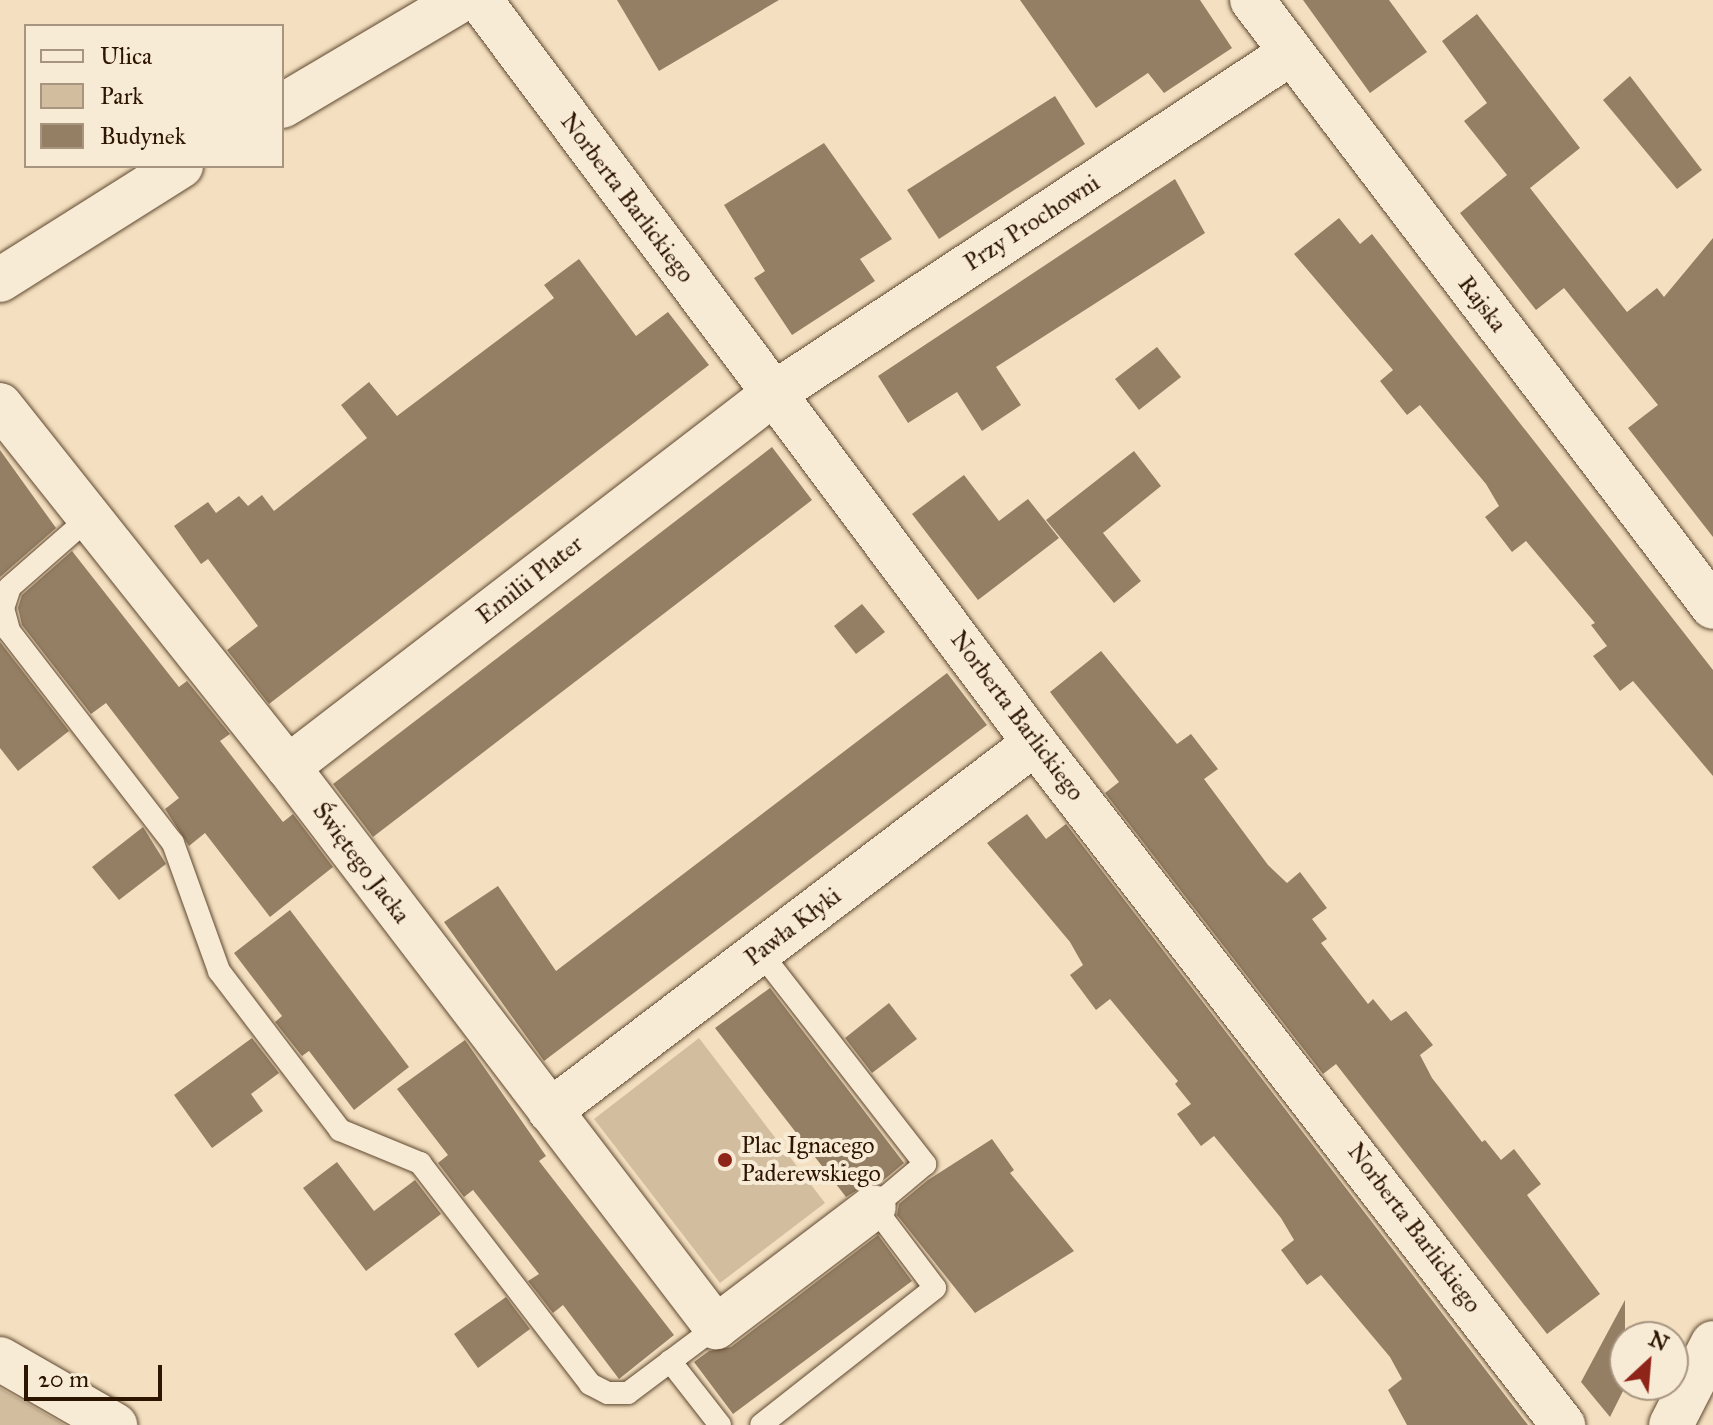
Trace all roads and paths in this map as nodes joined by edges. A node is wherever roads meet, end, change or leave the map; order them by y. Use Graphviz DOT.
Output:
graph roads {
  1 [pos="461,0"];
  2 [pos="480,0"];
  3 [pos="1252,0"];
  4 [pos="1291,53"];
  5 [pos="284,105"];
  6 [pos="178,168"];
  7 [pos="0,280"];
  8 [pos="773,394"];
  9 [pos="0,405"];
  10 [pos="91,516"];
  11 [pos="1713,607"];
  12 [pos="1035,743"];
  13 [pos="288,767"];
  14 [pos="760,952"];
  15 [pos="550,1111"];
  16 [pos="874,1207"];
  17 [pos="716,1327"];
  18 [pos="1713,1343"];
  19 [pos="0,1359"];
  20 [pos="670,1361"];
  21 [pos="115,1425"];
  22 [pos="720,1425"];
  23 [pos="761,1425"];
  24 [pos="1563,1425"];
  25 [pos="1671,1425"];
  1 -- 5 [label="street"];
  2 -- 8 [label="street, Norberta Barlickiego"];
  3 -- 4 [label="street, Rajska"];
  4 -- 8 [label="street, Przy Prochowni"];
  4 -- 11 [label="street, Rajska"];
  6 -- 7 [label="street"];
  8 -- 12 [label="street, Norberta Barlickiego"];
  8 -- 13 [label="street, Emilii Plater"];
  9 -- 10 [label="street, Świętego Jacka"];
  10 -- 13 [label="street, Świętego Jacka"];
  10 -- 20 [label="lane"];
  12 -- 14 [label="street, Pawła Kłyki"];
  12 -- 24 [label="street, Norberta Barlickiego"];
  13 -- 15 [label="street, Świętego Jacka"];
  14 -- 15 [label="street, Pawła Kłyki"];
  14 -- 16 [label="lane"];
  15 -- 17 [label="street, Świętego Jacka"];
  16 -- 17 [label="street"];
  16 -- 23 [label="lane"];
  17 -- 20 [label="lane"];
  18 -- 25 [label="street"];
  19 -- 21 [label="street"];
  20 -- 22 [label="lane"];
}
